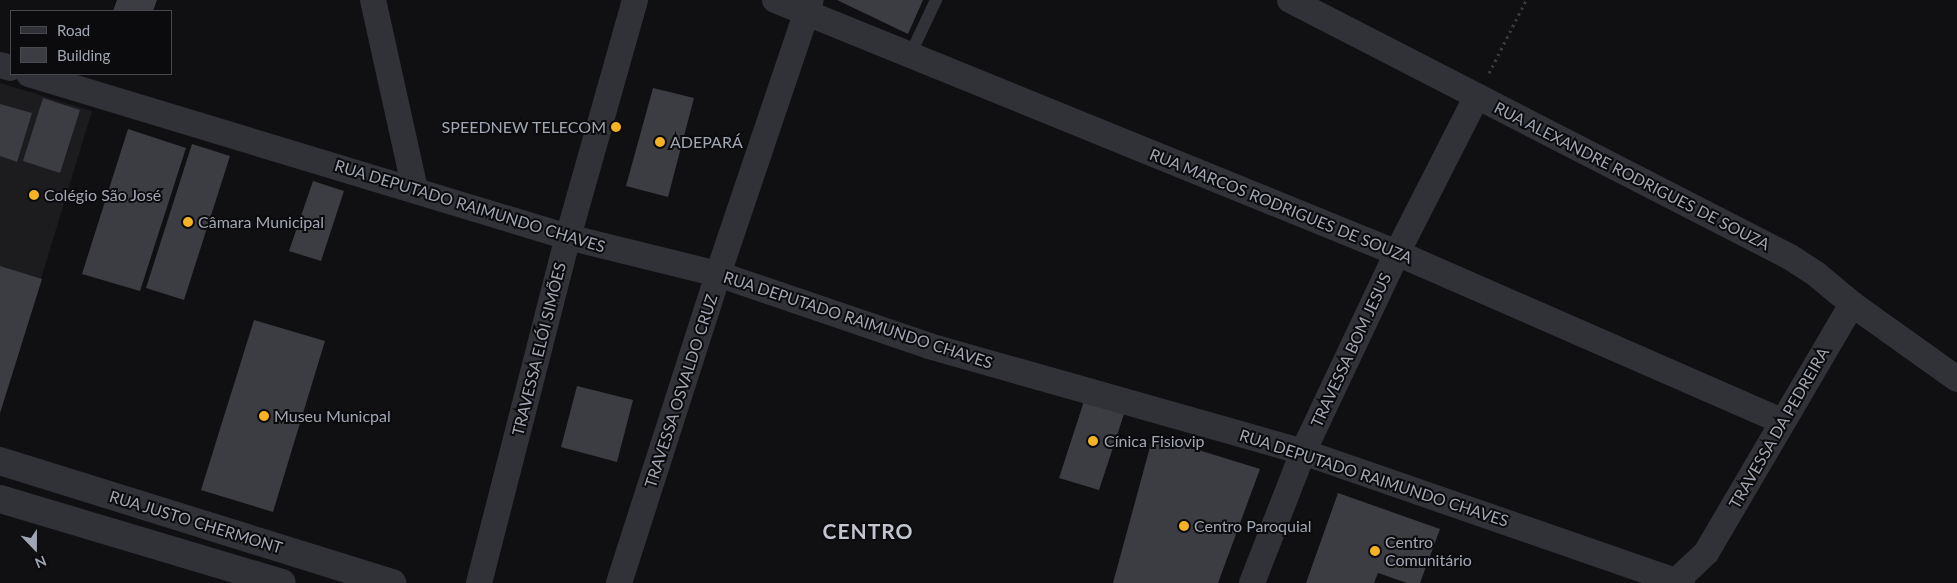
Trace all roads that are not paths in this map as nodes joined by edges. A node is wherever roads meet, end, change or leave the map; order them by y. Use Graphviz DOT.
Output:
graph roads {
  1 [pos="373,0"];
  2 [pos="635,0"];
  3 [pos="775,0"];
  4 [pos="936,0"];
  5 [pos="1290,0"];
  6 [pos="809,6"];
  7 [pos="910,54"];
  8 [pos="32,75"];
  9 [pos="1477,96"];
  10 [pos="415,190"];
  11 [pos="568,237"];
  12 [pos="1397,253"];
  13 [pos="718,274"];
  14 [pos="1852,304"];
  15 [pos="1957,379"];
  16 [pos="1783,422"];
  17 [pos="1303,452"];
  18 [pos="0,461"];
  19 [pos="0,499"];
  20 [pos="1706,553"];
  21 [pos="1677,582"];
  22 [pos="282,583"];
  23 [pos="392,583"];
  24 [pos="479,583"];
  25 [pos="619,583"];
  26 [pos="1252,583"];
  27 [pos="1703,583"];
  1 -- 10 [label="street"];
  2 -- 11 [label="street, TRAVESSA ELÓI SIMÕES"];
  3 -- 6 [label="street, RUA MARCOS RODRIGUES DE SOUZA"];
  4 -- 7 [label="lane"];
  5 -- 9 [label="street, RUA ALEXANDRE RODRIGUES DE SOUZA"];
  6 -- 7 [label="street, RUA MARCOS RODRIGUES DE SOUZA"];
  6 -- 13 [label="street, TRAVESSA OSVALDO CRUZ"];
  7 -- 12 [label="street, RUA MARCOS RODRIGUES DE SOUZA"];
  8 -- 10 [label="street, RUA DEPUTADO RAIMUNDO CHAVES"];
  9 -- 12 [label="street, TRAVESSA BOM JESUS"];
  9 -- 14 [label="street, RUA ALEXANDRE RODRIGUES DE SOUZA"];
  10 -- 11 [label="street, RUA DEPUTADO RAIMUNDO CHAVES"];
  11 -- 13 [label="street, RUA DEPUTADO RAIMUNDO CHAVES"];
  11 -- 24 [label="street, TRAVESSA ELÓI SIMÕES"];
  12 -- 16 [label="street, RUA MARCOS RODRIGUES DE SOUZA"];
  12 -- 17 [label="street, TRAVESSA BOM JESUS"];
  13 -- 17 [label="street, RUA DEPUTADO RAIMUNDO CHAVES"];
  13 -- 25 [label="street, TRAVESSA OSVALDO CRUZ"];
  14 -- 15 [label="street, RUA ALEXANDRE RODRIGUES DE SOUZA"];
  14 -- 16 [label="street, TRAVESSA DA PEDREIRA"];
  16 -- 20 [label="street, TRAVESSA DA PEDREIRA"];
  17 -- 21 [label="street, RUA DEPUTADO RAIMUNDO CHAVES"];
  17 -- 26 [label="street, TRAVESSA BOM JESUS"];
  18 -- 23 [label="street, RUA JUSTO CHERMONT"];
  19 -- 22 [label="street, RUA JUSTO CHERMONT"];
  20 -- 21 [label="street, TRAVESSA DA PEDREIRA"];
  20 -- 27 [label="street, TRAVESSA DA PEDREIRA"];
}
